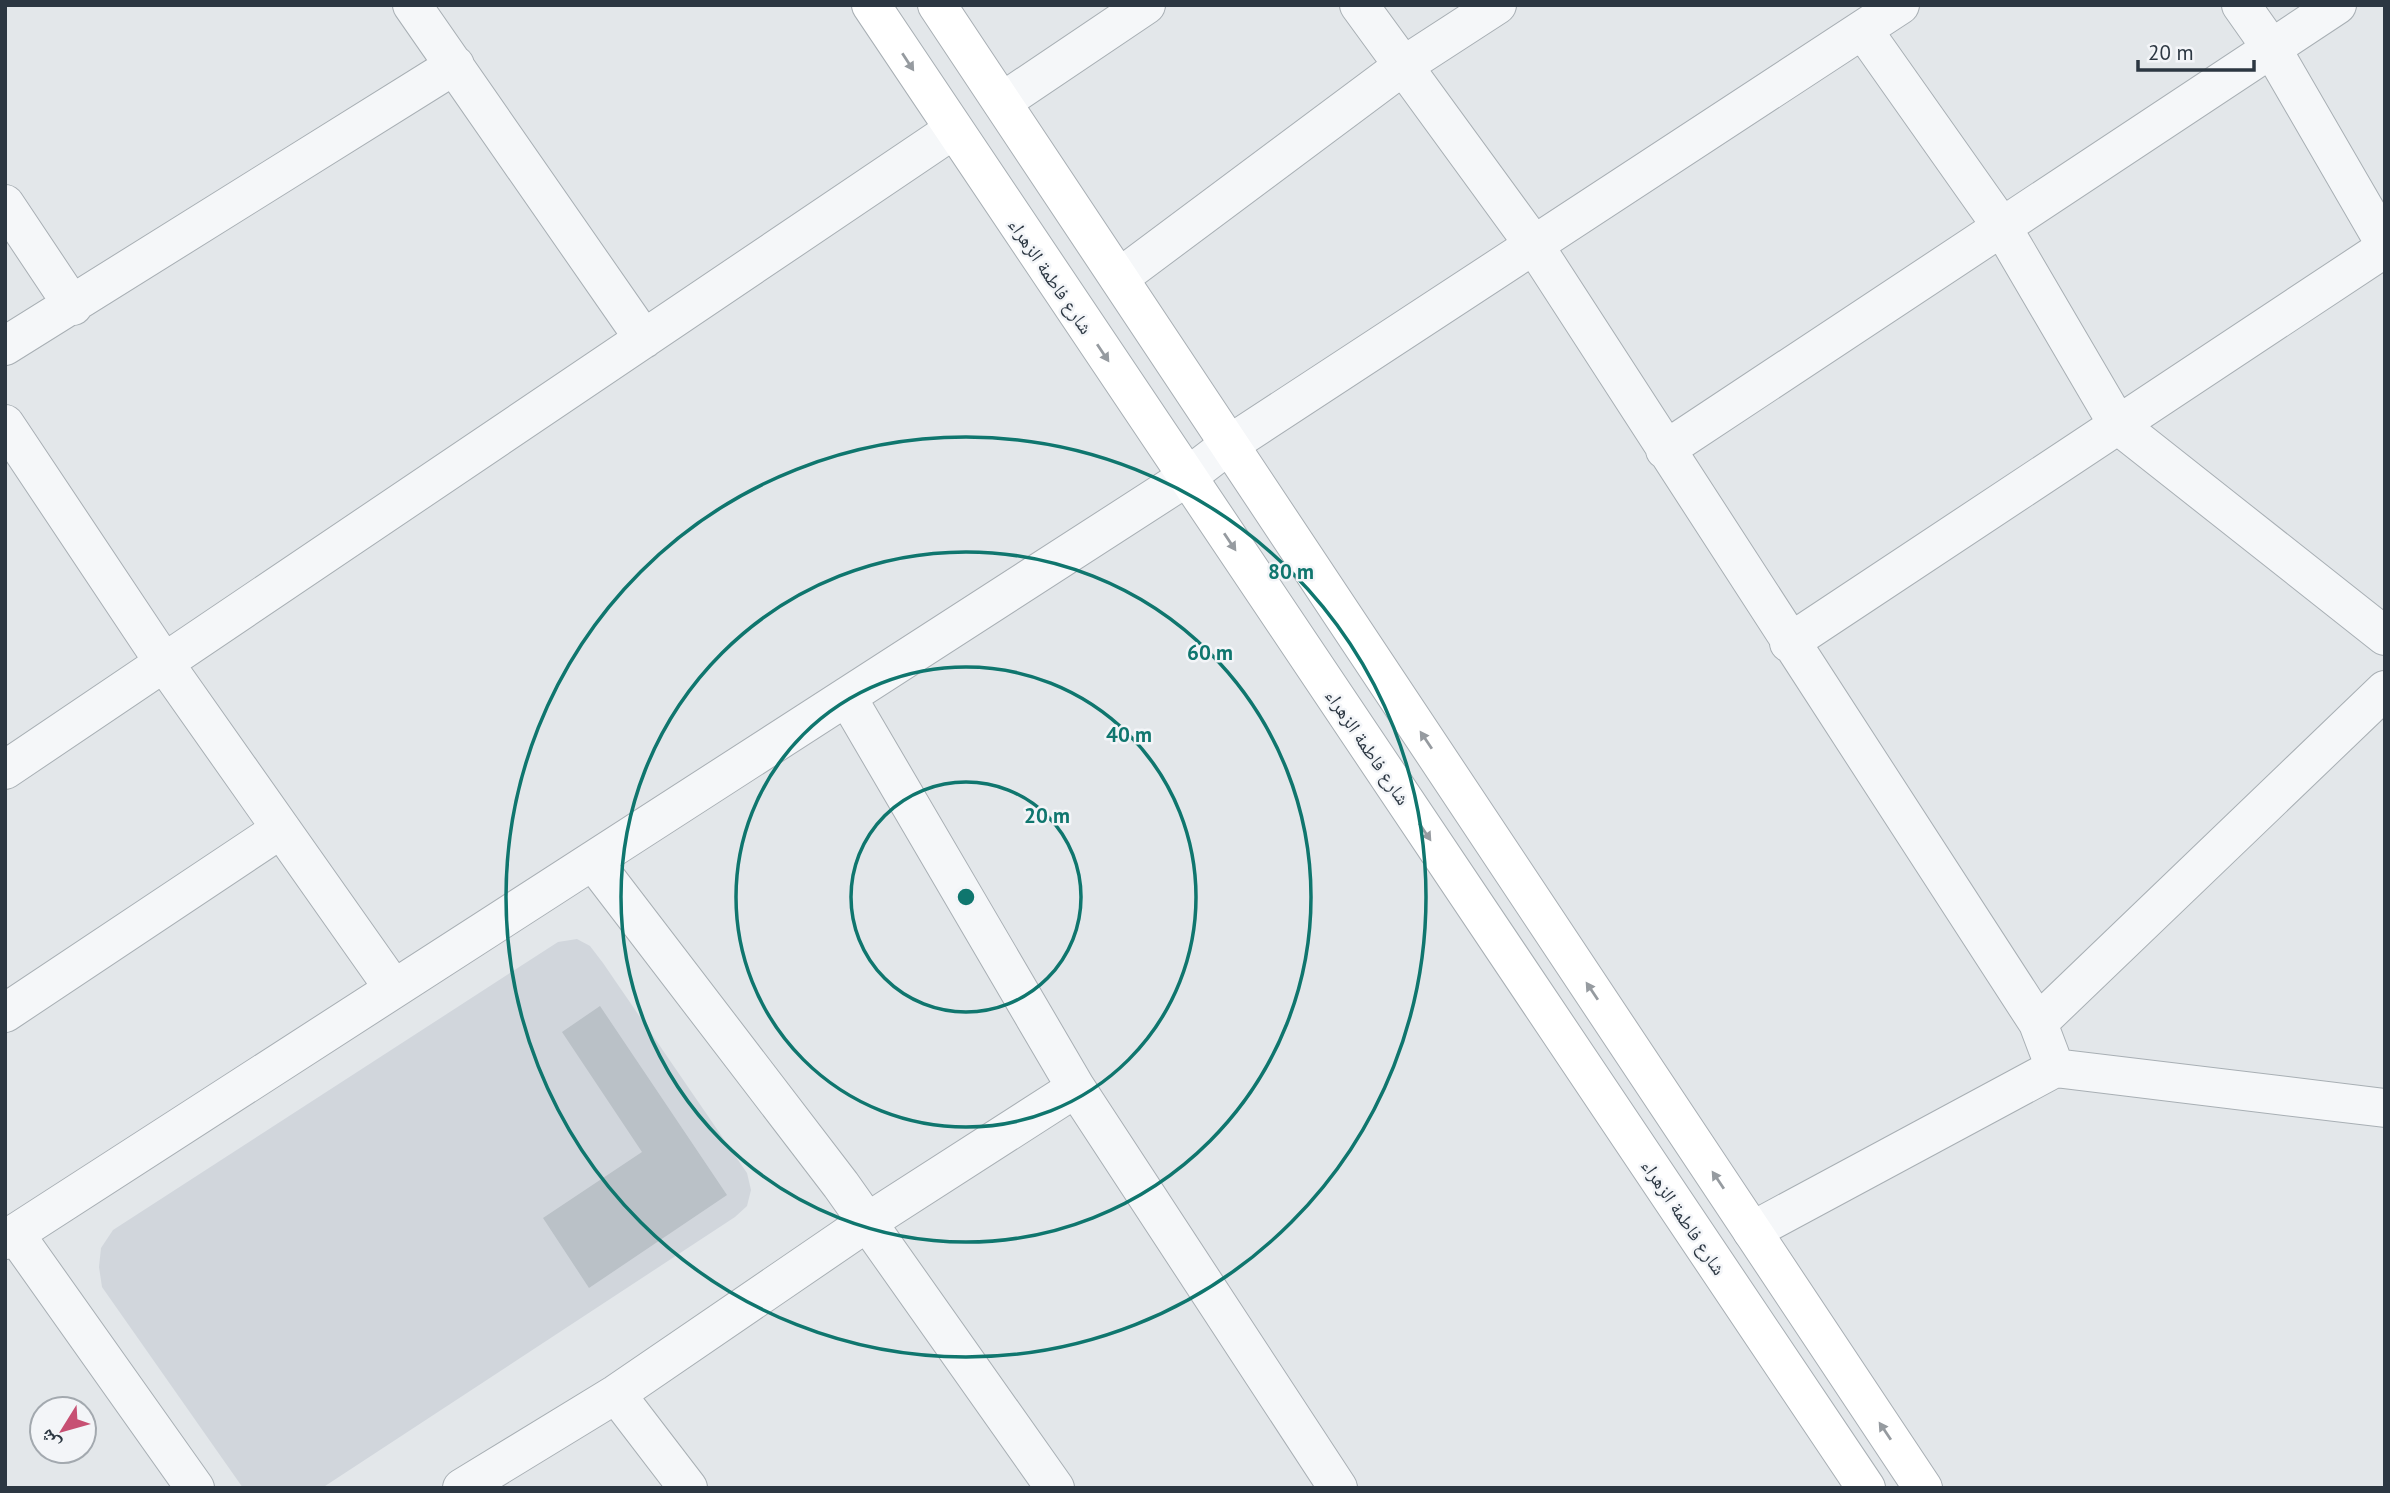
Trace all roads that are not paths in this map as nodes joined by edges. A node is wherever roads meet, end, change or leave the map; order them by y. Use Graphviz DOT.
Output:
graph roads {
  1 [pos="412,5"];
  2 [pos="871,5"];
  3 [pos="937,5"];
  4 [pos="1146,5"];
  5 [pos="1359,5"];
  6 [pos="1497,5"];
  7 [pos="1900,5"];
  8 [pos="2241,5"];
  9 [pos="2337,5"];
  10 [pos="1863,30"];
  11 [pos="2272,49"];
  12 [pos="455,65"];
  13 [pos="1404,66"];
  14 [pos="1002,102"];
  15 [pos="953,130"];
  16 [pos="1032,148"];
  17 [pos="984,177"];
  18 [pos="5,204"];
  19 [pos="2002,228"];
  20 [pos="1534,245"];
  21 [pos="2385,246"];
  22 [pos="1119,278"];
  23 [pos="73,306"];
  24 [pos="644,339"];
  25 [pos="5,346"];
  26 [pos="5,424"];
  27 [pos="2118,425"];
  28 [pos="1230,444"];
  29 [pos="1665,450"];
  30 [pos="1186,477"];
  31 [pos="2385,636"];
  32 [pos="1789,643"];
  33 [pos="164,664"];
  34 [pos="2385,690"];
  35 [pos="847,697"];
  36 [pos="5,770"];
  37 [pos="281,829"];
  38 [pos="593,861"];
  39 [pos="394,989"];
  40 [pos="5,1013"];
  41 [pos="2038,1023"];
  42 [pos="2055,1068"];
  43 [pos="1076,1088"];
  44 [pos="2385,1108"];
  45 [pos="866,1223"];
  46 [pos="1752,1231"];
  47 [pos="10,1237"];
  48 [pos="616,1394"];
  49 [pos="195,1488"];
  50 [pos="462,1488"];
  51 [pos="688,1488"];
  52 [pos="1055,1488"];
  53 [pos="1338,1488"];
  54 [pos="1866,1488"];
  55 [pos="1923,1488"];
  1 -- 12 [label="street"];
  2 -- 15 [label="main road, شارع فاطمة الزهراء, one-way"];
  3 -- 14 [label="main road"];
  4 -- 14 [label="street"];
  5 -- 13 [label="street"];
  6 -- 13 [label="street"];
  7 -- 10 [label="street"];
  8 -- 11 [label="street"];
  9 -- 11 [label="street"];
  10 -- 19 [label="street"];
  10 -- 20 [label="street"];
  11 -- 19 [label="street"];
  11 -- 21 [label="street"];
  12 -- 23 [label="street"];
  12 -- 24 [label="street"];
  13 -- 20 [label="street"];
  13 -- 22 [label="street"];
  14 -- 16 [label="main road"];
  15 -- 17 [label="main road, شارع فاطمة الزهراء"];
  15 -- 24 [label="street"];
  16 -- 17 [label="main road"];
  16 -- 22 [label="main road"];
  17 -- 30 [label="main road, شارع فاطمة الزهراء, one-way"];
  18 -- 23 [label="street"];
  19 -- 27 [label="street"];
  19 -- 29 [label="street"];
  20 -- 28 [label="street"];
  20 -- 29 [label="street"];
  21 -- 27 [label="street"];
  22 -- 28 [label="main road"];
  23 -- 25 [label="street"];
  24 -- 33 [label="street"];
  26 -- 33 [label="street"];
  27 -- 31 [label="street"];
  27 -- 32 [label="street"];
  28 -- 30 [label="street"];
  46 -- 28 [label="main road, one-way"];
  29 -- 32 [label="street"];
  30 -- 35 [label="street"];
  30 -- 54 [label="main road, شارع فاطمة الزهراء, one-way"];
  32 -- 41 [label="street"];
  33 -- 36 [label="street"];
  33 -- 37 [label="street"];
  34 -- 41 [label="street"];
  35 -- 38 [label="street"];
  35 -- 43 [label="street"];
  37 -- 39 [label="street"];
  37 -- 40 [label="street"];
  38 -- 39 [label="street"];
  38 -- 45 [label="street"];
  39 -- 47 [label="street"];
  41 -- 42 [label="street"];
  42 -- 44 [label="street"];
  42 -- 46 [label="street"];
  43 -- 45 [label="street"];
  43 -- 53 [label="street"];
  45 -- 48 [label="street"];
  45 -- 52 [label="street"];
  55 -- 46 [label="main road, one-way"];
  47 -- 49 [label="street"];
  48 -- 50 [label="street"];
  48 -- 51 [label="street"];
}
